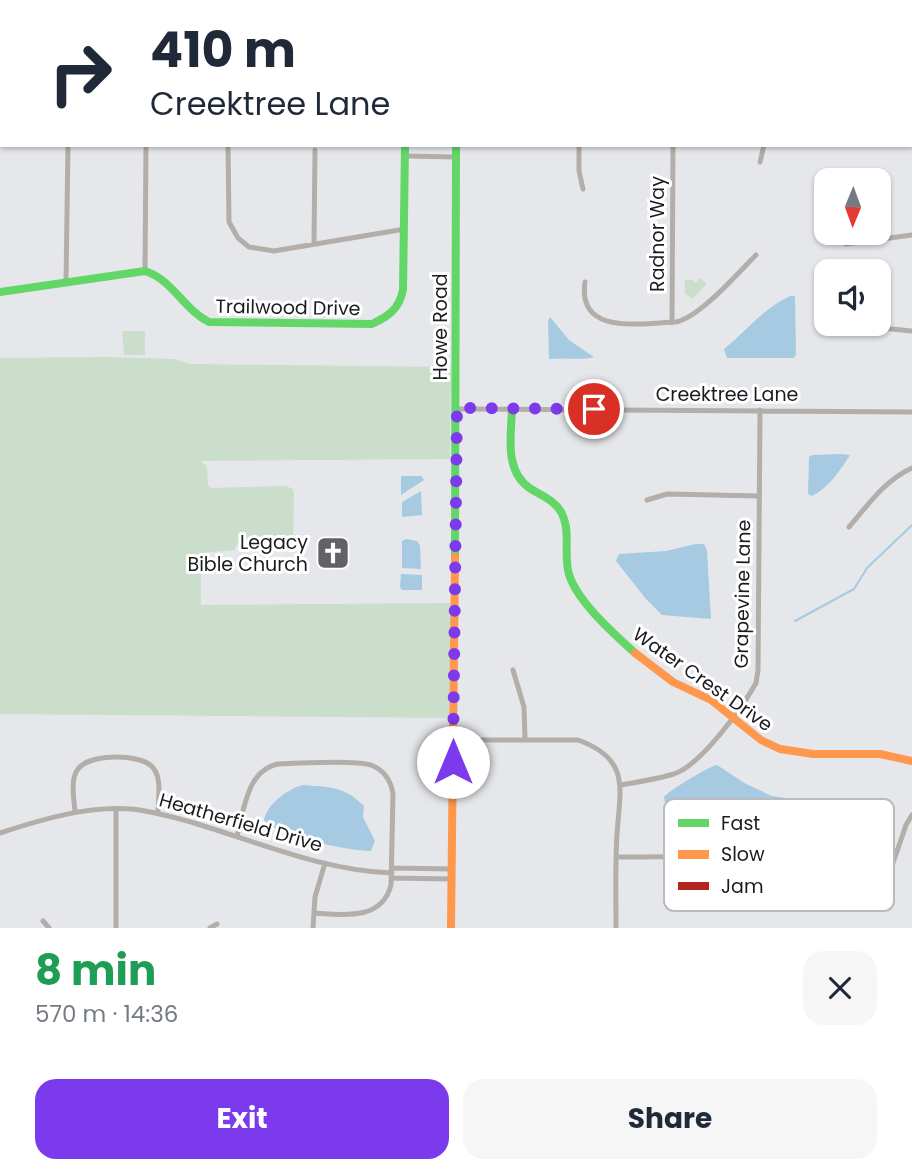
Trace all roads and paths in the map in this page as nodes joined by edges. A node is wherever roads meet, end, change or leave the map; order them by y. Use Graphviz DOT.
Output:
graph roads {
  1 [pos="68,147"];
  2 [pos="146,147"];
  3 [pos="228,147"];
  4 [pos="405,147"];
  5 [pos="456,147"];
  6 [pos="579,147"];
  7 [pos="673,147"];
  8 [pos="764,147"];
  9 [pos="314,150"];
  10 [pos="405,156"];
  11 [pos="456,157"];
  12 [pos="760,162"];
  13 [pos="583,189"];
  14 [pos="405,229"];
  15 [pos="912,235"];
  16 [pos="891,238"];
  17 [pos="314,244"];
  18 [pos="756,255"];
  19 [pos="145,271"];
  20 [pos="66,282"];
  21 [pos="585,282"];
  22 [pos="0,292"];
  23 [pos="672,323"];
  24 [pos="891,329"];
  25 [pos="912,331"];
  26 [pos="457,408"];
  27 [pos="512,409"];
  28 [pos="760,410"];
  29 [pos="912,412"];
  30 [pos="912,468"];
  31 [pos="759,496"];
  32 [pos="647,500"];
  33 [pos="849,527"];
  34 [pos="513,670"];
  35 [pos="733,716"];
  36 [pos="524,739"];
  37 [pos="453,740"];
  38 [pos="912,761"];
  39 [pos="621,785"];
  40 [pos="116,809"];
  41 [pos="75,812"];
  42 [pos="158,812"];
  43 [pos="912,815"];
  44 [pos="0,833"];
  45 [pos="237,836"];
  46 [pos="617,857"];
  47 [pos="664,857"];
  48 [pos="894,860"];
  49 [pos="325,863"];
  50 [pos="452,869"];
  51 [pos="392,873"];
  52 [pos="452,879"];
  53 [pos="314,913"];
  54 [pos="43,921"];
  55 [pos="217,924"];
  56 [pos="49,928"];
  57 [pos="116,928"];
  58 [pos="210,928"];
  59 [pos="313,928"];
  60 [pos="451,928"];
  61 [pos="616,928"];
  1 -- 20 [label="street"];
  2 -- 19 [label="street"];
  3 -- 17 [label="street"];
  4 -- 10 [label="street"];
  5 -- 11 [label="street, Howe Road"];
  6 -- 13 [label="street"];
  7 -- 23 [label="street, Radnor Way"];
  8 -- 12 [label="street"];
  9 -- 17 [label="street"];
  10 -- 11 [label="street"];
  10 -- 14 [label="street"];
  11 -- 26 [label="street, Howe Road"];
  14 -- 17 [label="street"];
  14 -- 19 [label="street, Trailwood Drive"];
  15 -- 16 [label="street"];
  18 -- 23 [label="street"];
  19 -- 20 [label="street"];
  20 -- 22 [label="street"];
  21 -- 23 [label="street"];
  24 -- 25 [label="street"];
  26 -- 27 [label="street, Creektree Lane"];
  26 -- 37 [label="street, Howe Road"];
  27 -- 28 [label="street, Creektree Lane"];
  27 -- 35 [label="street, Water Crest Drive"];
  28 -- 29 [label="street, Creektree Lane"];
  28 -- 31 [label="street, Grapevine Lane"];
  30 -- 33 [label="street"];
  31 -- 32 [label="street"];
  31 -- 35 [label="street, Grapevine Lane"];
  34 -- 36 [label="street"];
  35 -- 38 [label="street, Water Crest Drive"];
  35 -- 39 [label="street, Grapevine Lane"];
  36 -- 37 [label="street"];
  36 -- 39 [label="street"];
  37 -- 50 [label="street, Howe Road"];
  39 -- 46 [label="street"];
  40 -- 41 [label="street, Heatherfield Drive"];
  40 -- 42 [label="street, Heatherfield Drive"];
  40 -- 57 [label="street"];
  41 -- 42 [label="street"];
  41 -- 44 [label="street, Heatherfield Drive"];
  42 -- 45 [label="street, Heatherfield Drive"];
  43 -- 48 [label="street"];
  45 -- 49 [label="street, Heatherfield Drive"];
  45 -- 51 [label="street"];
  46 -- 47 [label="street"];
  46 -- 61 [label="street"];
  49 -- 51 [label="street, Heatherfield Drive"];
  49 -- 53 [label="street"];
  50 -- 51 [label="street, Heatherfield Drive"];
  50 -- 52 [label="street, Howe Road"];
  51 -- 52 [label="street, Heatherfield Drive"];
  51 -- 53 [label="street"];
  52 -- 60 [label="street, Howe Road"];
  53 -- 59 [label="street"];
  54 -- 56 [label="street"];
  55 -- 58 [label="street"];
}
